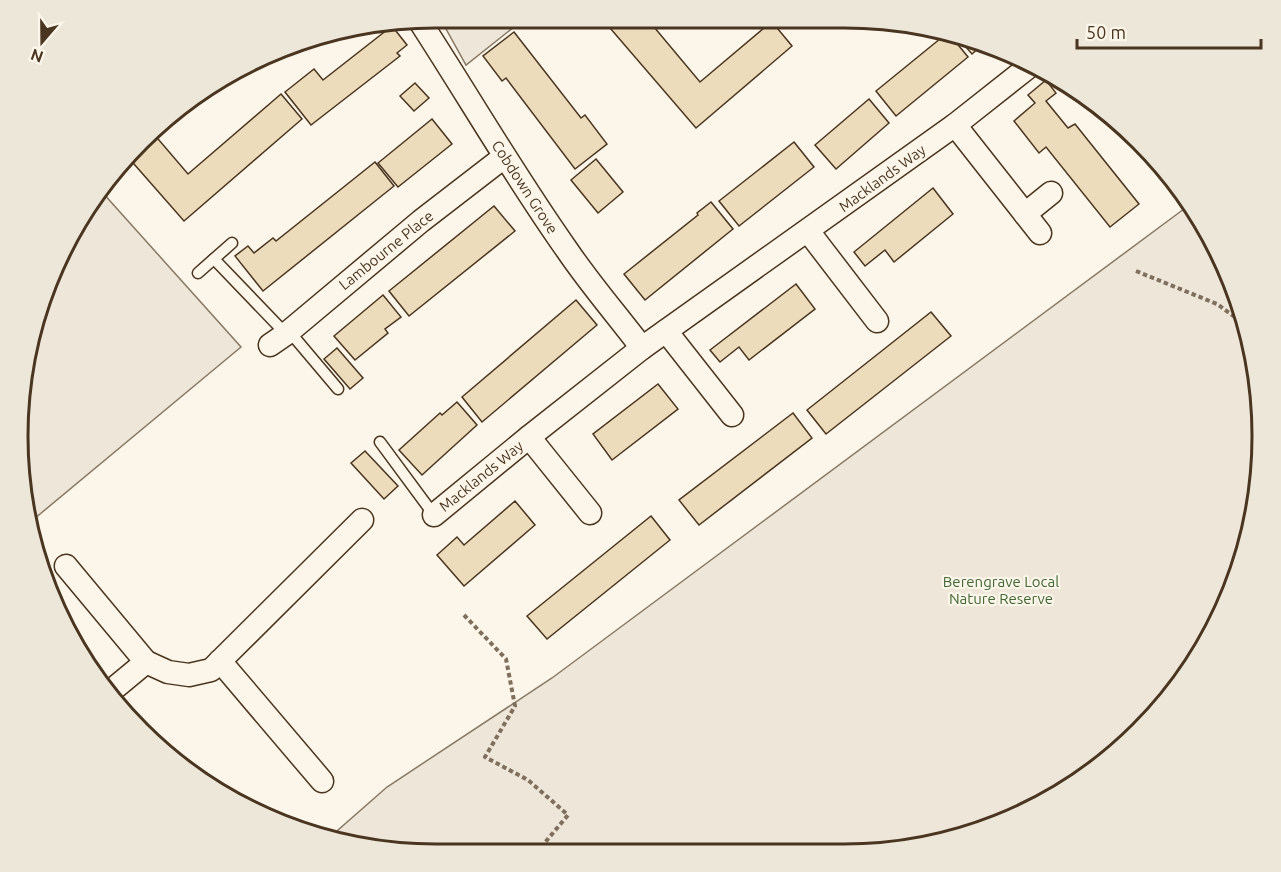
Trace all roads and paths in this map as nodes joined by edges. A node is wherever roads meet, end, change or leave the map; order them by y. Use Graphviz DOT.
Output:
graph roads {
  1 [pos="424,28"];
  2 [pos="1024,71"];
  3 [pos="955,125"];
  4 [pos="504,157"];
  5 [pos="1051,193"];
  6 [pos="1025,214"];
  7 [pos="808,231"];
  8 [pos="1040,233"];
  9 [pos="232,243"];
  10 [pos="214,259"];
  11 [pos="1136,271"];
  12 [pos="198,273"];
  13 [pos="1235,317"];
  14 [pos="877,321"];
  15 [pos="666,331"];
  16 [pos="282,337"];
  17 [pos="642,348"];
  18 [pos="338,389"];
  19 [pos="732,415"];
  20 [pos="529,437"];
  21 [pos="380,442"];
  22 [pos="590,513"];
  23 [pos="434,515"];
  24 [pos="362,520"];
  25 [pos="66,566"];
  26 [pos="464,615"];
  27 [pos="220,661"];
  28 [pos="146,662"];
  29 [pos="116,687"];
  30 [pos="322,781"];
  31 [pos="544,844"];
  1 -- 4 [label="street, Cobdown Grove"];
  2 -- 3 [label="street, Macklands Way"];
  3 -- 6 [label="street"];
  3 -- 7 [label="street, Macklands Way"];
  4 -- 16 [label="street, Lambourne Place"];
  4 -- 17 [label="street, Cobdown Grove"];
  5 -- 6 [label="street"];
  6 -- 8 [label="street"];
  7 -- 14 [label="street"];
  7 -- 15 [label="street, Macklands Way"];
  9 -- 10 [label="lane"];
  10 -- 12 [label="lane"];
  10 -- 16 [label="lane"];
  11 -- 13 [label="path"];
  15 -- 17 [label="street, Macklands Way"];
  15 -- 19 [label="street"];
  16 -- 18 [label="lane"];
  17 -- 20 [label="street, Macklands Way"];
  20 -- 22 [label="street, Macklands Way"];
  20 -- 23 [label="street, Macklands Way"];
  21 -- 23 [label="lane"];
  24 -- 27 [label="street"];
  25 -- 28 [label="street"];
  26 -- 31 [label="path"];
  27 -- 28 [label="street"];
  27 -- 30 [label="street"];
  28 -- 29 [label="street"];
}
